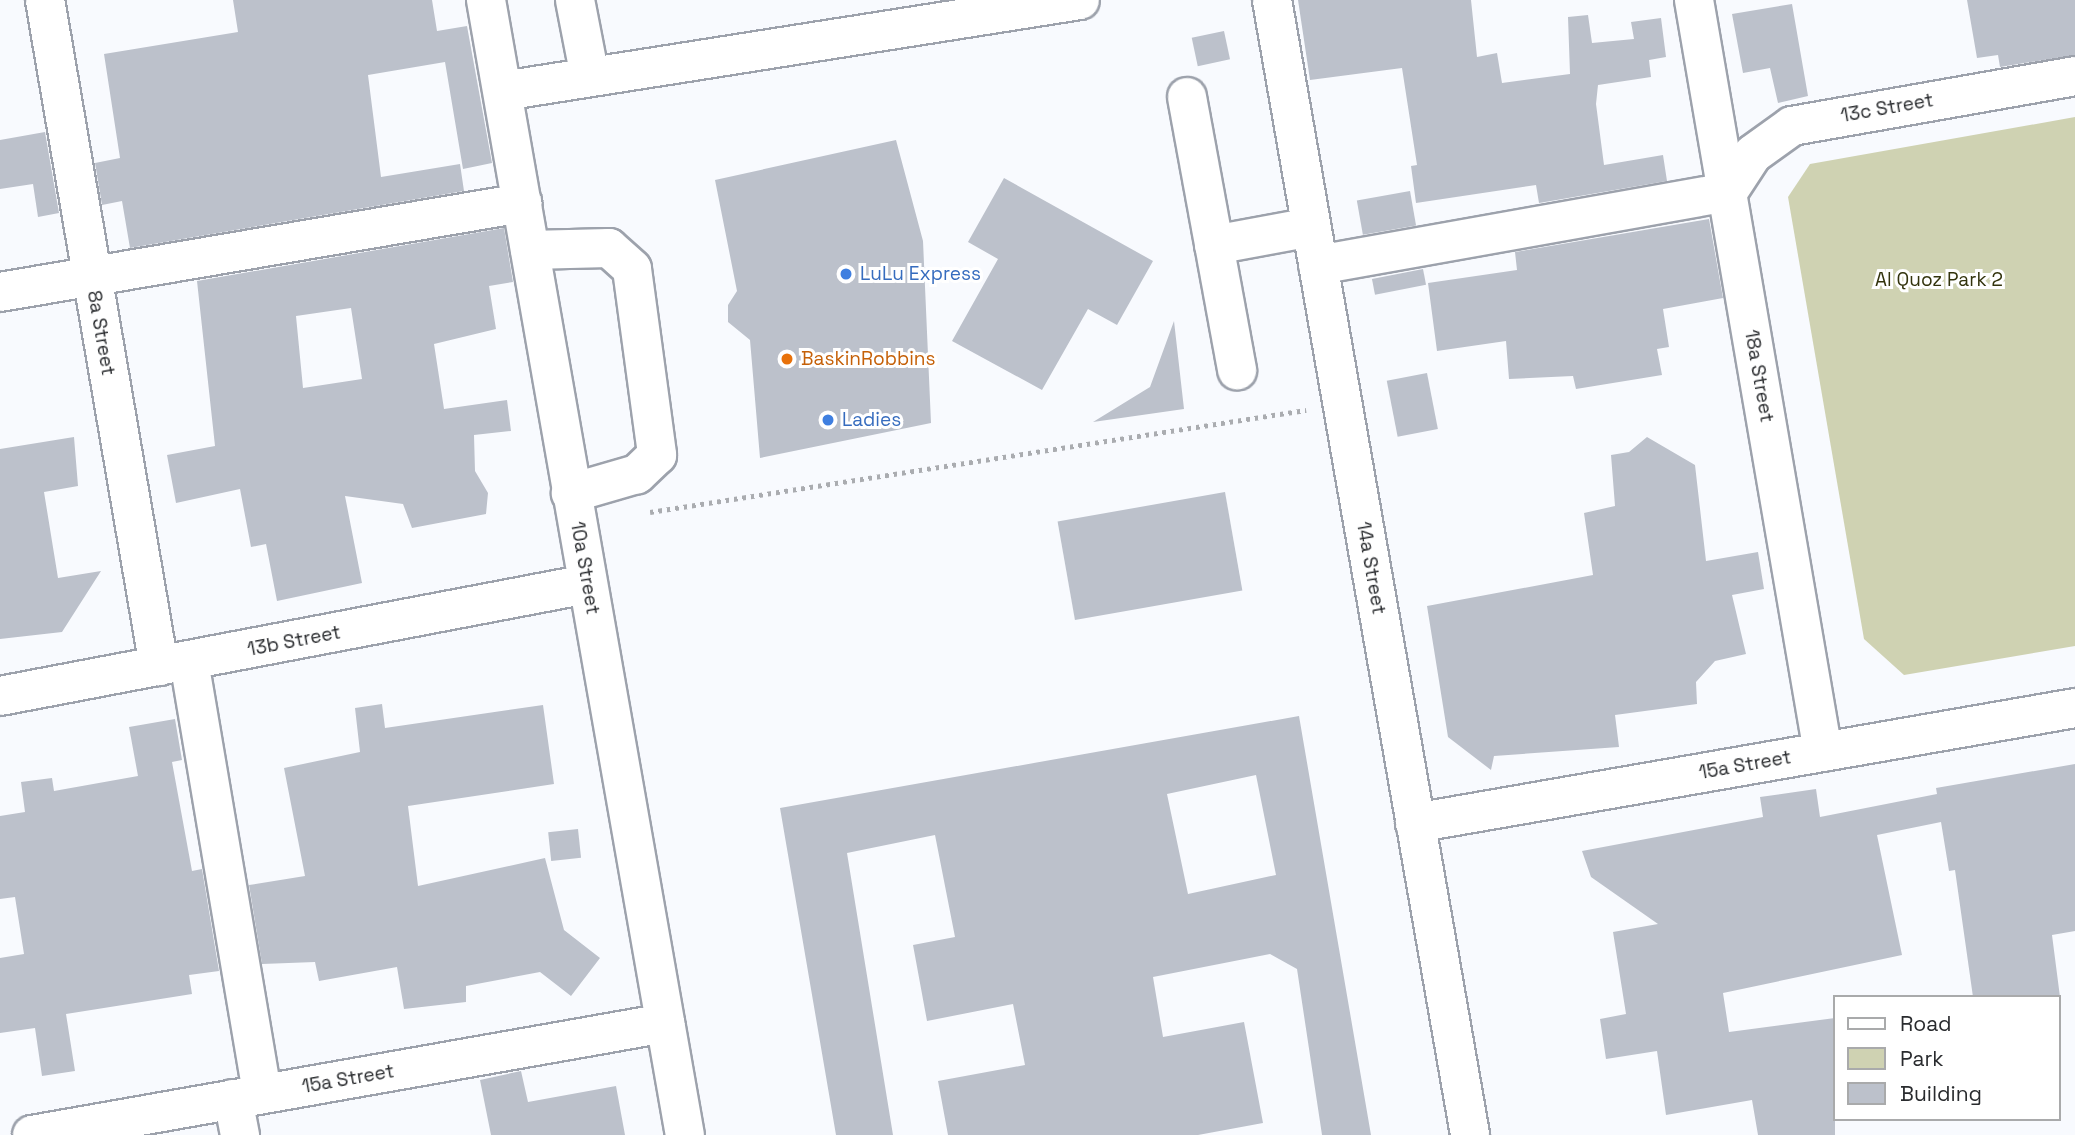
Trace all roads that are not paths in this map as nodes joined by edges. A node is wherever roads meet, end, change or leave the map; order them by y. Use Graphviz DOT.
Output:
graph roads {
  1 [pos="45,0"];
  2 [pos="486,0"];
  3 [pos="575,0"];
  4 [pos="1080,0"];
  5 [pos="1272,0"];
  6 [pos="1694,0"];
  7 [pos="2075,76"];
  8 [pos="590,77"];
  9 [pos="503,91"];
  10 [pos="1187,97"];
  11 [pos="1728,192"];
  12 [pos="522,203"];
  13 [pos="1311,227"];
  14 [pos="1214,245"];
  15 [pos="530,250"];
  16 [pos="1318,265"];
  17 [pos="91,276"];
  18 [pos="0,292"];
  19 [pos="1237,370"];
  20 [pos="571,493"];
  21 [pos="587,584"];
  22 [pos="174,663"];
  23 [pos="0,696"];
  24 [pos="2075,708"];
  25 [pos="1823,752"];
  26 [pos="1415,823"];
  27 [pos="665,1023"];
  28 [pos="245,1109"];
  29 [pos="32,1135"];
  30 [pos="685,1135"];
  31 [pos="1470,1135"];
  1 -- 17 [label="street, 8a Street"];
  2 -- 9 [label="street, 10a Street"];
  3 -- 8 [label="street"];
  4 -- 8 [label="street"];
  5 -- 13 [label="street, 14a Street"];
  6 -- 11 [label="street, 18a Street"];
  7 -- 11 [label="street, 13c Street"];
  8 -- 9 [label="street"];
  9 -- 12 [label="street, 10a Street"];
  10 -- 14 [label="street"];
  11 -- 16 [label="street"];
  11 -- 25 [label="street, 18a Street"];
  12 -- 15 [label="street, 10a Street"];
  12 -- 17 [label="street"];
  13 -- 14 [label="street"];
  13 -- 16 [label="street, 14a Street"];
  14 -- 19 [label="street"];
  15 -- 20 [label="street, 10a Street"];
  15 -- 20 [label="street"];
  16 -- 26 [label="street, 14a Street"];
  17 -- 18 [label="street"];
  17 -- 22 [label="street, 8a Street"];
  20 -- 21 [label="street, 10a Street"];
  21 -- 22 [label="street, 13b Street"];
  21 -- 27 [label="street, 10a Street"];
  22 -- 23 [label="street, 13b Street"];
  22 -- 28 [label="street, 8a Street"];
  24 -- 25 [label="street, 15a Street"];
  25 -- 26 [label="street, 15a Street"];
  26 -- 31 [label="street, 14a Street"];
  27 -- 28 [label="street, 15a Street"];
  27 -- 30 [label="street, 10a Street"];
  28 -- 29 [label="street, 15a Street"];
}
